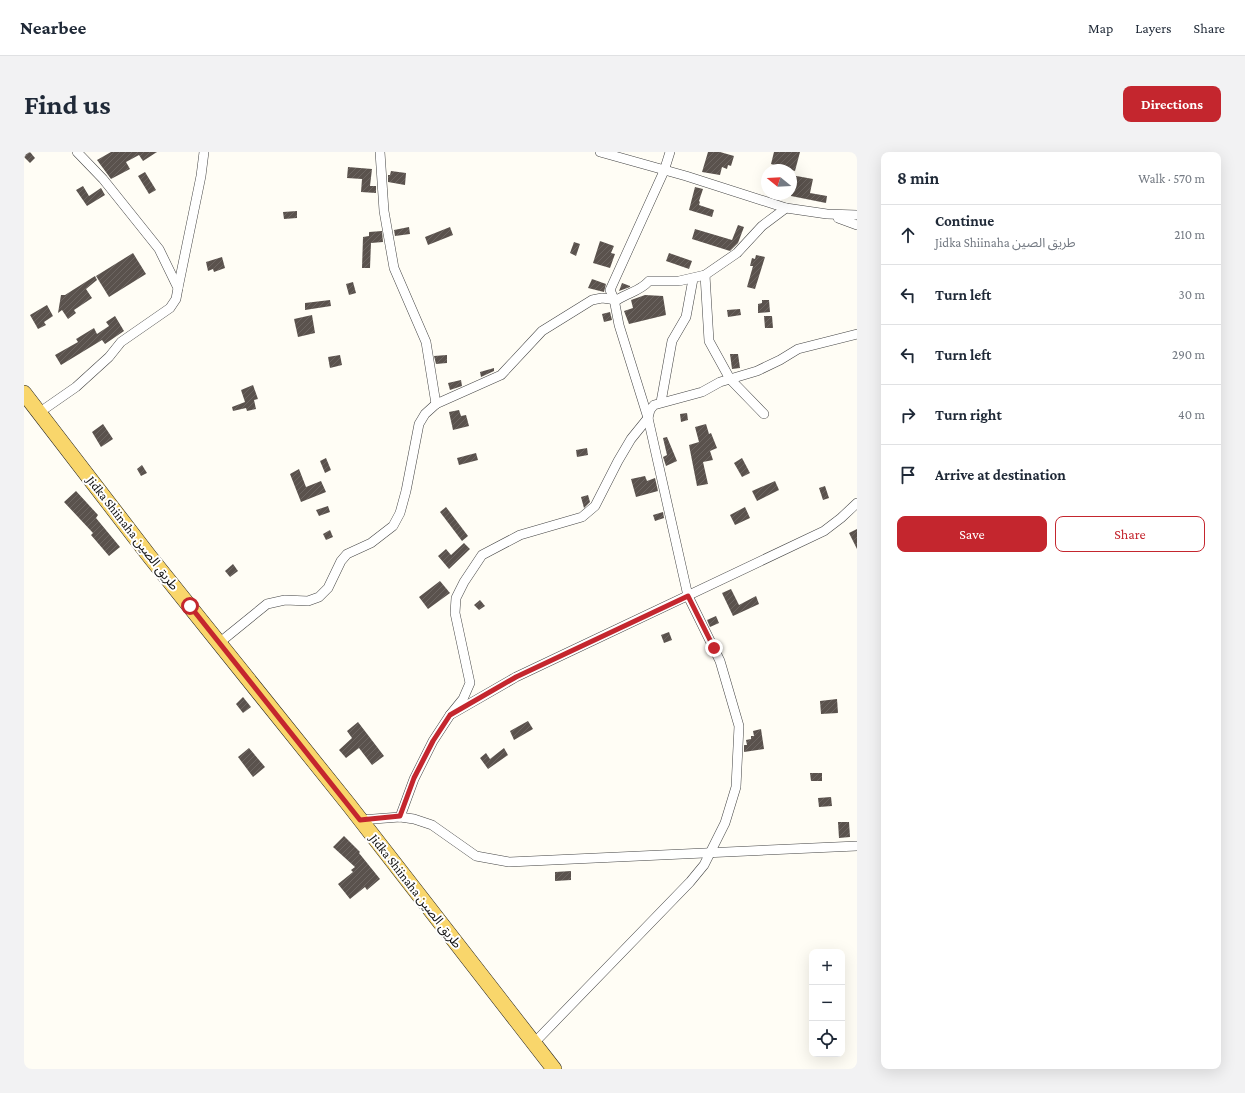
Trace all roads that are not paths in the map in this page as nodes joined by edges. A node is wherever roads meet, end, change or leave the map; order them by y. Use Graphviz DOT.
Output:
graph roads {
  1 [pos="77,152"];
  2 [pos="204,152"];
  3 [pos="380,152"];
  4 [pos="600,152"];
  5 [pos="670,152"];
  6 [pos="664,171"];
  7 [pos="786,208"];
  8 [pos="827,214"];
  9 [pos="857,216"];
  10 [pos="857,225"];
  11 [pos="705,275"];
  12 [pos="693,279"];
  13 [pos="178,288"];
  14 [pos="614,298"];
  15 [pos="857,334"];
  16 [pos="730,379"];
  17 [pos="24,393"];
  18 [pos="661,402"];
  19 [pos="436,404"];
  20 [pos="40,412"];
  21 [pos="764,414"];
  22 [pos="648,418"];
  23 [pos="857,503"];
  24 [pos="688,596"];
  25 [pos="219,643"];
  26 [pos="450,715"];
  27 [pos="400,816"];
  28 [pos="360,820"];
  29 [pos="857,846"];
  30 [pos="710,852"];
  31 [pos="534,1043"];
  32 [pos="554,1069"];
  1 -- 13 [label="street"];
  2 -- 13 [label="street"];
  3 -- 19 [label="street"];
  4 -- 6 [label="street"];
  5 -- 6 [label="street"];
  6 -- 7 [label="street"];
  6 -- 14 [label="street"];
  7 -- 8 [label="street"];
  7 -- 11 [label="street"];
  8 -- 9 [label="street"];
  8 -- 10 [label="street"];
  11 -- 12 [label="street"];
  11 -- 16 [label="street"];
  12 -- 14 [label="street"];
  12 -- 18 [label="street"];
  13 -- 20 [label="street"];
  14 -- 19 [label="street"];
  14 -- 22 [label="street"];
  15 -- 16 [label="street"];
  16 -- 18 [label="street"];
  16 -- 21 [label="street"];
  17 -- 20 [label="main road, Jidka Shiinaha طريق الصين"];
  18 -- 22 [label="street"];
  19 -- 25 [label="street"];
  20 -- 25 [label="main road, Jidka Shiinaha طريق الصين"];
  22 -- 24 [label="street"];
  22 -- 26 [label="street"];
  23 -- 24 [label="street"];
  24 -- 26 [label="street"];
  24 -- 30 [label="street"];
  25 -- 28 [label="main road, Jidka Shiinaha طريق الصين"];
  26 -- 27 [label="street"];
  27 -- 28 [label="street"];
  27 -- 30 [label="street"];
  28 -- 31 [label="main road, Jidka Shiinaha طريق الصين"];
  29 -- 30 [label="street"];
  30 -- 31 [label="street"];
  31 -- 32 [label="main road, Jidka Shiinaha طريق الصين"];
}
